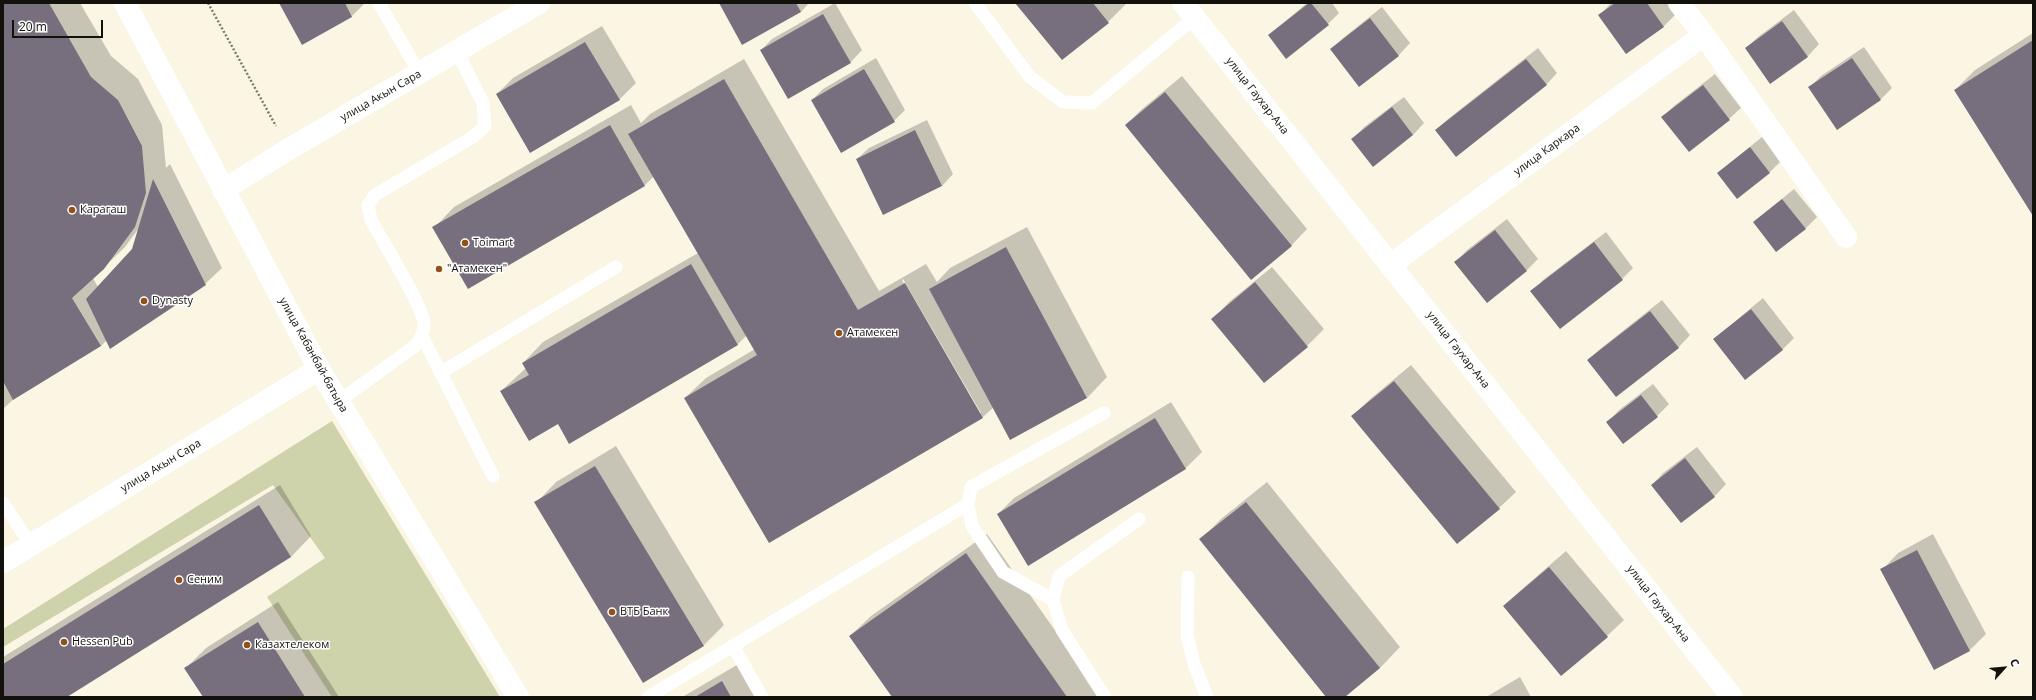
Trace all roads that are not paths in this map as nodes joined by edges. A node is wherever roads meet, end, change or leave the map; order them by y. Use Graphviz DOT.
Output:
graph roads {
  1 [pos="125,3"];
  2 [pos="379,3"];
  3 [pos="539,3"];
  4 [pos="975,3"];
  5 [pos="1679,3"];
  6 [pos="1189,10"];
  7 [pos="1704,35"];
  8 [pos="457,52"];
  9 [pos="420,74"];
  10 [pos="223,190"];
  11 [pos="1846,237"];
  12 [pos="1390,265"];
  13 [pos="616,267"];
  14 [pos="422,336"];
  15 [pos="319,369"];
  16 [pos="440,373"];
  17 [pos="339,401"];
  18 [pos="1104,412"];
  19 [pos="493,476"];
  20 [pos="3,503"];
  21 [pos="968,504"];
  22 [pos="1139,518"];
  23 [pos="31,545"];
  24 [pos="3,562"];
  25 [pos="1188,577"];
  26 [pos="1053,600"];
  27 [pos="733,646"];
  28 [pos="518,697"];
  29 [pos="648,697"];
  30 [pos="762,697"];
  31 [pos="1105,697"];
  32 [pos="1207,697"];
  33 [pos="1732,697"];
  1 -- 10 [label="street, улица Кабанбай-батыра"];
  2 -- 9 [label="lane"];
  3 -- 8 [label="street, улица Акын Сара"];
  4 -- 6 [label="lane"];
  5 -- 7 [label="street"];
  6 -- 12 [label="street, улица Гаухар-Ана"];
  7 -- 11 [label="street"];
  7 -- 12 [label="street, улица Каркара"];
  8 -- 9 [label="street, улица Акын Сара"];
  8 -- 14 [label="lane"];
  9 -- 10 [label="street, улица Акын Сара"];
  10 -- 15 [label="street, улица Кабанбай-батыра"];
  12 -- 33 [label="street, улица Гаухар-Ана"];
  13 -- 16 [label="lane"];
  14 -- 16 [label="lane"];
  14 -- 17 [label="lane"];
  15 -- 17 [label="street, улица Кабанбай-батыра"];
  15 -- 23 [label="street, улица Акын Сара"];
  16 -- 19 [label="lane"];
  17 -- 28 [label="street, улица Кабанбай-батыра"];
  18 -- 21 [label="lane"];
  20 -- 23 [label="lane"];
  21 -- 26 [label="lane"];
  21 -- 27 [label="lane"];
  22 -- 26 [label="lane"];
  23 -- 24 [label="street, улица Акын Сара"];
  25 -- 32 [label="lane"];
  26 -- 31 [label="lane"];
  27 -- 29 [label="lane"];
  27 -- 30 [label="lane"];
}
